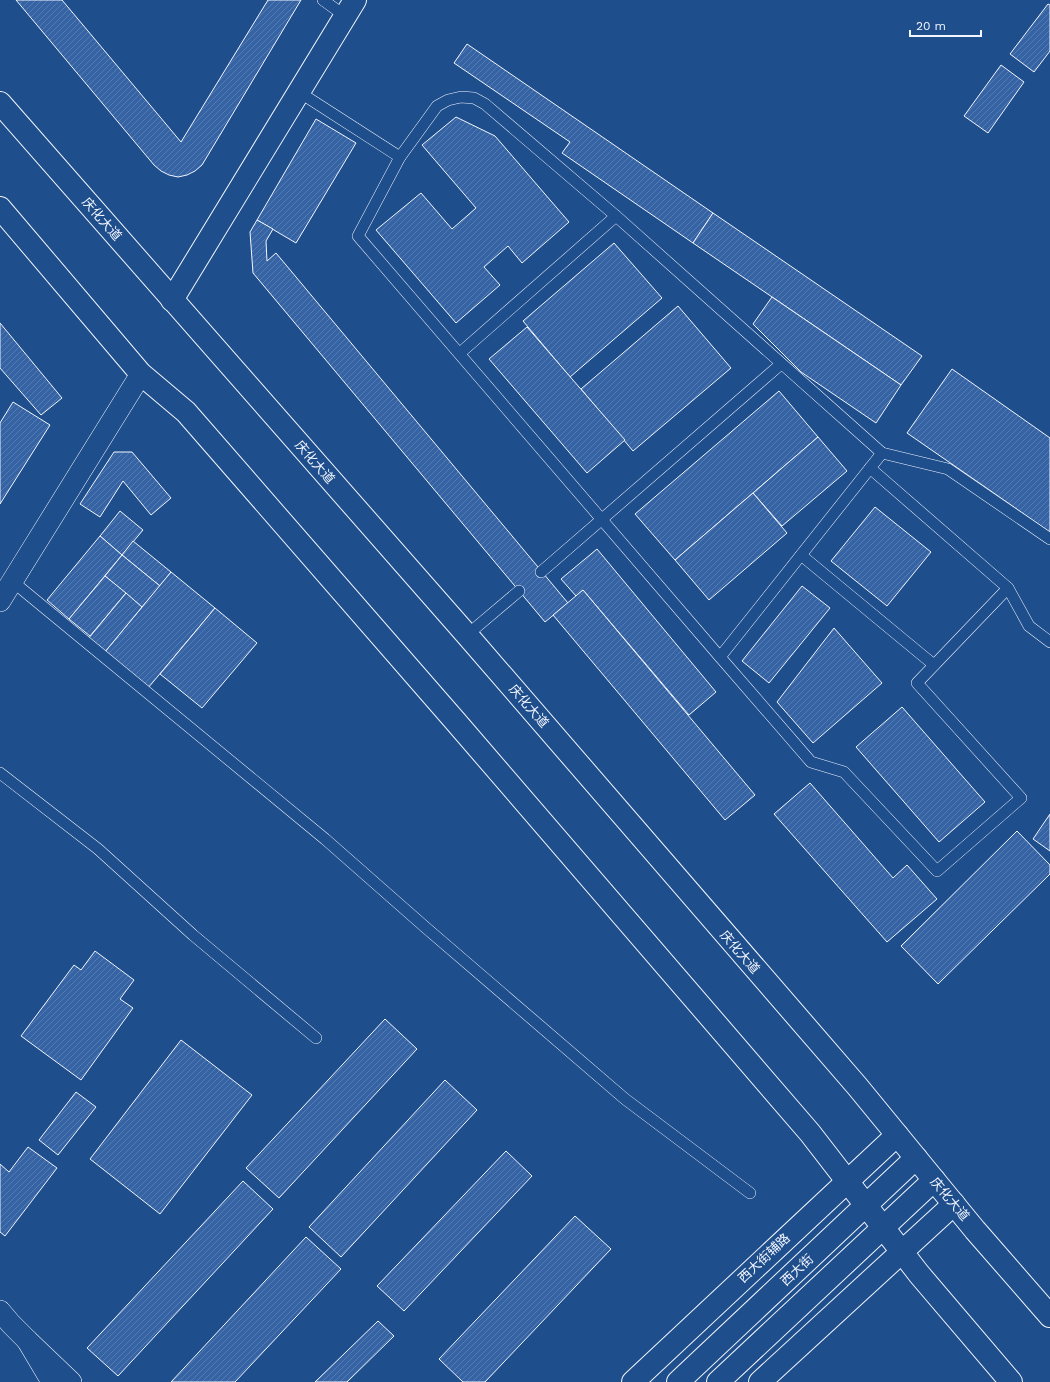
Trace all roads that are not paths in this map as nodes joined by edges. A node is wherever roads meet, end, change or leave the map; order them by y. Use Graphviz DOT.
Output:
graph roads {
  1 [pos="323,0"];
  2 [pos="350,8"];
  3 [pos="299,92"];
  4 [pos="0,103"];
  5 [pos="400,158"];
  6 [pos="0,208"];
  7 [pos="616,216"];
  8 [pos="172,300"];
  9 [pos="460,353"];
  10 [pos="781,364"];
  11 [pos="140,374"];
  12 [pos="882,454"];
  13 [pos="870,468"];
  14 [pos="602,519"];
  15 [pos="1050,539"];
  16 [pos="801,555"];
  17 [pos="541,572"];
  18 [pos="12,581"];
  19 [pos="1008,588"];
  20 [pos="519,591"];
  21 [pos="0,601"];
  22 [pos="467,635"];
  23 [pos="1050,642"];
  24 [pos="720,657"];
  25 [pos="934,665"];
  26 [pos="0,773"];
  27 [pos="316,1038"];
  28 [pos="897,1135"];
  29 [pos="916,1158"];
  30 [pos="934,1180"];
  31 [pos="848,1182"];
  32 [pos="750,1193"];
  33 [pos="954,1204"];
  34 [pos="866,1205"];
  35 [pos="883,1227"];
  36 [pos="902,1251"];
  37 [pos="0,1311"];
  38 [pos="1050,1316"];
  39 [pos="27,1340"];
  40 [pos="52,1382"];
  41 [pos="71,1382"];
  42 [pos="632,1382"];
  43 [pos="678,1382"];
  44 [pos="718,1382"];
  45 [pos="760,1382"];
  46 [pos="1011,1382"];
  1 -- 2 [label="lane"];
  2 -- 3 [label="main road"];
  3 -- 5 [label="lane"];
  3 -- 8 [label="main road"];
  4 -- 8 [label="main road, 庆化大道"];
  5 -- 7 [label="lane"];
  5 -- 9 [label="lane"];
  6 -- 11 [label="main road"];
  7 -- 9 [label="lane"];
  7 -- 10 [label="lane"];
  8 -- 22 [label="main road, 庆化大道"];
  9 -- 14 [label="lane"];
  10 -- 12 [label="lane"];
  10 -- 14 [label="lane"];
  11 -- 18 [label="street"];
  11 -- 31 [label="main road"];
  12 -- 13 [label="lane"];
  12 -- 15 [label="lane"];
  13 -- 16 [label="lane"];
  13 -- 19 [label="lane"];
  14 -- 17 [label="lane"];
  14 -- 24 [label="lane"];
  16 -- 24 [label="lane"];
  16 -- 25 [label="lane"];
  18 -- 21 [label="street"];
  18 -- 32 [label="lane"];
  19 -- 23 [label="lane"];
  19 -- 25 [label="lane"];
  20 -- 22 [label="lane"];
  22 -- 28 [label="main road, 庆化大道"];
  24 -- 25 [label="lane"];
  26 -- 27 [label="lane"];
  28 -- 29 [label="main road, 庆化大道"];
  28 -- 31 [label="main road, 西大街辅路"];
  29 -- 30 [label="main road, 庆化大道"];
  29 -- 34 [label="main road, 西大街"];
  30 -- 33 [label="main road, 庆化大道"];
  30 -- 35 [label="main road, 西大街"];
  31 -- 34 [label="main road"];
  31 -- 42 [label="main road, 西大街辅路"];
  33 -- 36 [label="main road"];
  33 -- 38 [label="main road, 庆化大道"];
  34 -- 35 [label="main road"];
  34 -- 43 [label="main road, 西大街"];
  35 -- 36 [label="main road"];
  35 -- 44 [label="main road, 西大街"];
  36 -- 45 [label="main road"];
  36 -- 46 [label="main road"];
  37 -- 39 [label="street"];
  39 -- 40 [label="street"];
  39 -- 41 [label="street"];
}
